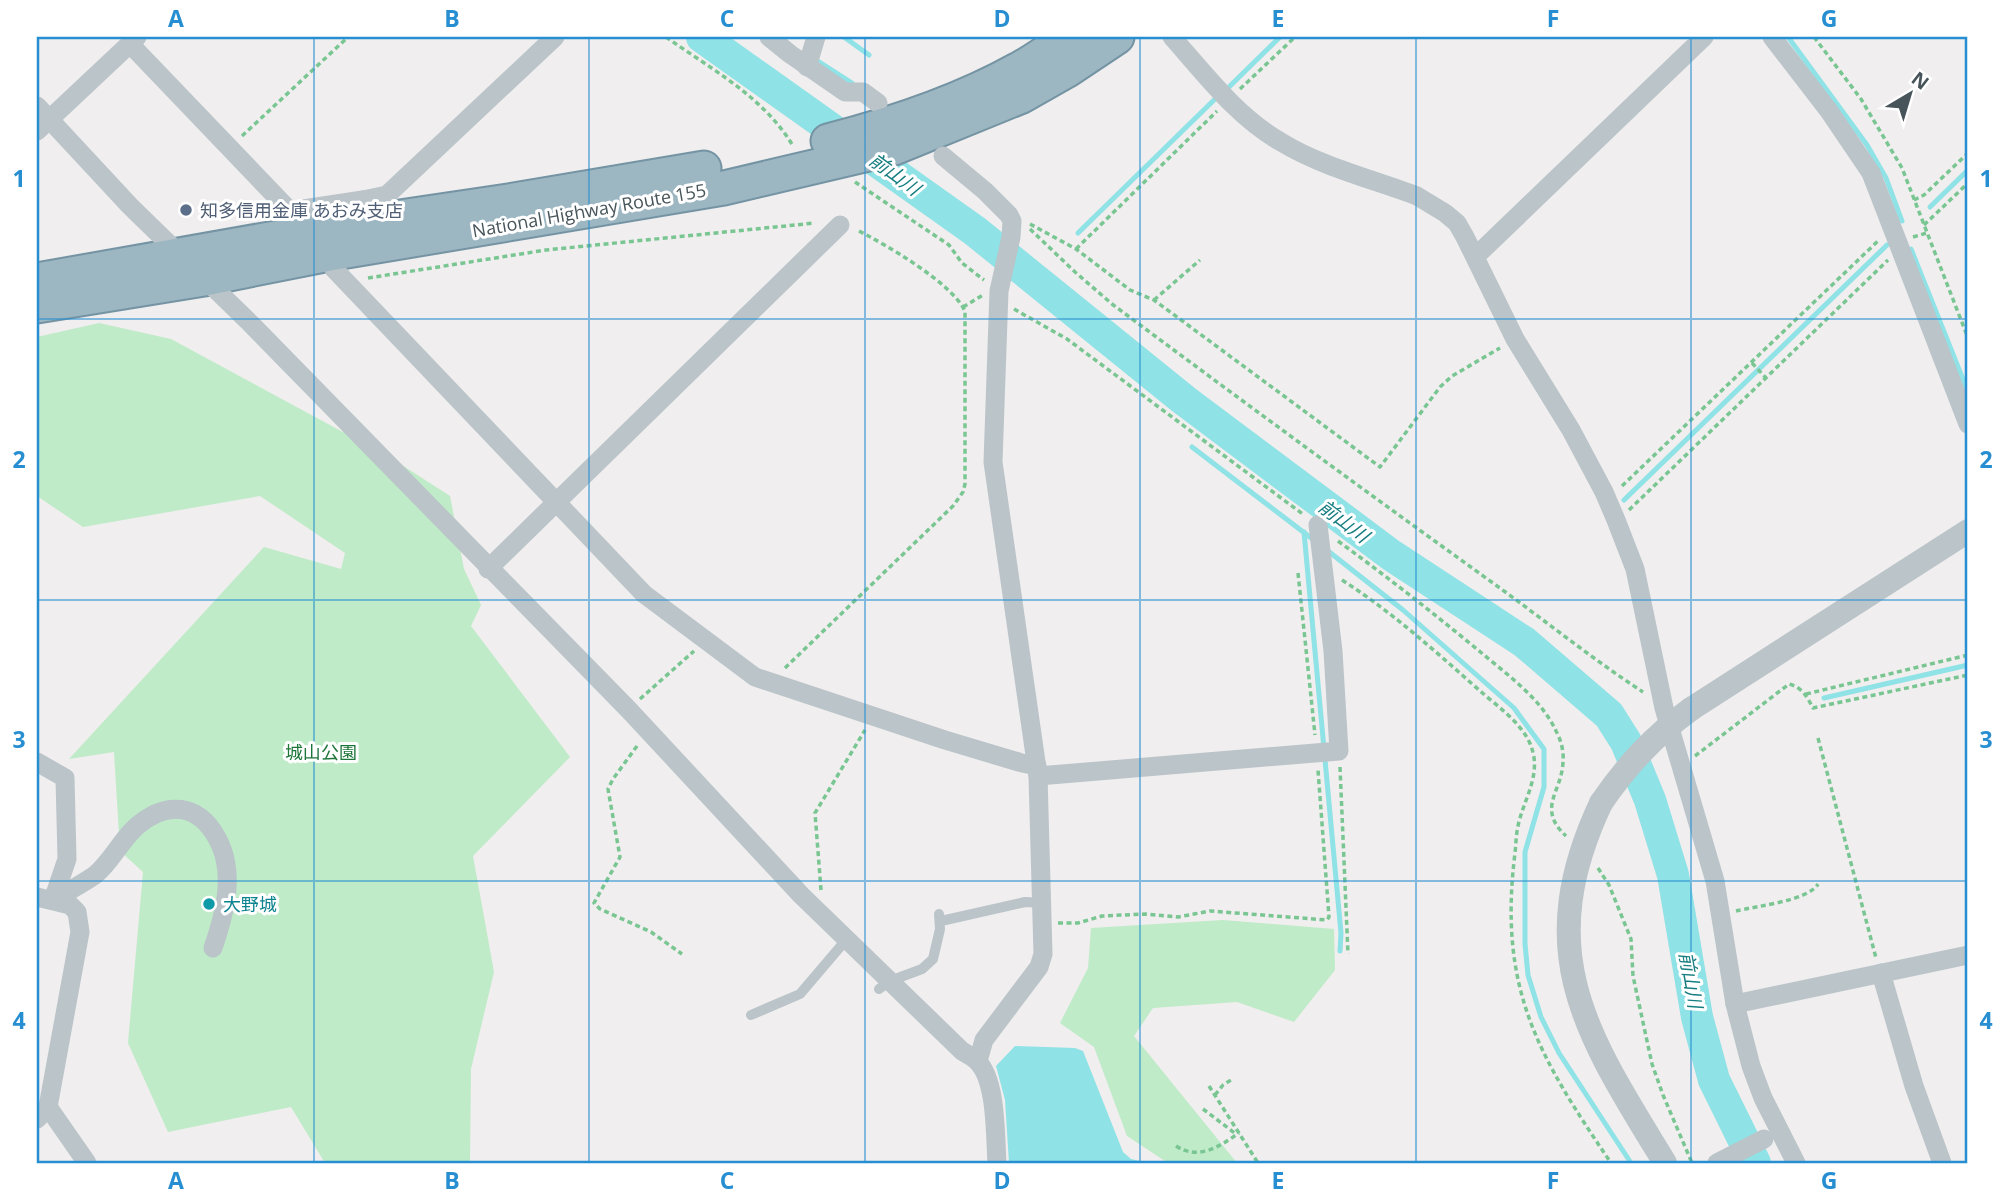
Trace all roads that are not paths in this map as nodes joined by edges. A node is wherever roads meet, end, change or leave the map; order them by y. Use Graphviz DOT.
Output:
graph roads {
  1 [pos="555,37"];
  2 [pos="769,37"];
  3 [pos="816,37"];
  4 [pos="1068,37"];
  5 [pos="1117,37"];
  6 [pos="1172,37"];
  7 [pos="1704,37"];
  8 [pos="1772,37"];
  9 [pos="134,41"];
  10 [pos="807,67"];
  11 [pos="41,119"];
  12 [pos="881,127"];
  13 [pos="821,154"];
  14 [pos="943,156"];
  15 [pos="364,211"];
  16 [pos="840,225"];
  17 [pos="329,254"];
  18 [pos="179,255"];
  19 [pos="1476,256"];
  20 [pos="204,279"];
  21 [pos="37,280"];
  22 [pos="37,306"];
  23 [pos="1968,424"];
  24 [pos="556,502"];
  25 [pos="1318,525"];
  26 [pos="1968,531"];
  27 [pos="488,569"];
  28 [pos="37,761"];
  29 [pos="1038,771"];
  30 [pos="45,898"];
  31 [pos="1042,903"];
  32 [pos="846,940"];
  33 [pos="213,948"];
  34 [pos="1968,955"];
  35 [pos="1881,973"];
  36 [pos="884,985"];
  37 [pos="1735,1004"];
  38 [pos="751,1015"];
  39 [pos="978,1061"];
  40 [pos="43,1113"];
  41 [pos="1765,1139"];
  42 [pos="996,1162"];
  43 [pos="87,1163"];
  44 [pos="1665,1163"];
  45 [pos="1717,1163"];
  46 [pos="1796,1163"];
  47 [pos="1942,1163"];
  1 -- 15 [label="street"];
  2 -- 10 [label="street"];
  3 -- 10 [label="street"];
  4 -- 12 [label="highway, National Highway Route 155"];
  5 -- 12 [label="highway, National Highway Route 155"];
  6 -- 19 [label="street"];
  7 -- 19 [label="street"];
  8 -- 23 [label="street"];
  9 -- 11 [label="street"];
  9 -- 15 [label="street"];
  10 -- 12 [label="street"];
  11 -- 18 [label="street"];
  12 -- 13 [label="highway, National Highway Route 155"];
  13 -- 15 [label="highway, National Highway Route 155"];
  13 -- 17 [label="highway, National Highway Route 155"];
  14 -- 29 [label="street"];
  15 -- 18 [label="highway, National Highway Route 155"];
  16 -- 24 [label="street"];
  17 -- 20 [label="highway, National Highway Route 155"];
  17 -- 24 [label="street"];
  18 -- 20 [label="street"];
  18 -- 21 [label="highway, National Highway Route 155"];
  19 -- 37 [label="street"];
  20 -- 22 [label="highway, National Highway Route 155"];
  20 -- 27 [label="street"];
  24 -- 27 [label="street"];
  24 -- 29 [label="street"];
  25 -- 29 [label="street"];
  26 -- 44 [label="street, bridge"];
  27 -- 32 [label="street"];
  28 -- 30 [label="street"];
  29 -- 31 [label="street"];
  30 -- 33 [label="street"];
  30 -- 40 [label="street"];
  31 -- 36 [label="lane"];
  31 -- 39 [label="street"];
  32 -- 36 [label="street"];
  32 -- 38 [label="lane"];
  34 -- 35 [label="street"];
  35 -- 37 [label="street"];
  35 -- 47 [label="street"];
  36 -- 39 [label="street"];
  37 -- 46 [label="street"];
  39 -- 42 [label="street"];
  40 -- 43 [label="street"];
  41 -- 45 [label="street"];
}
